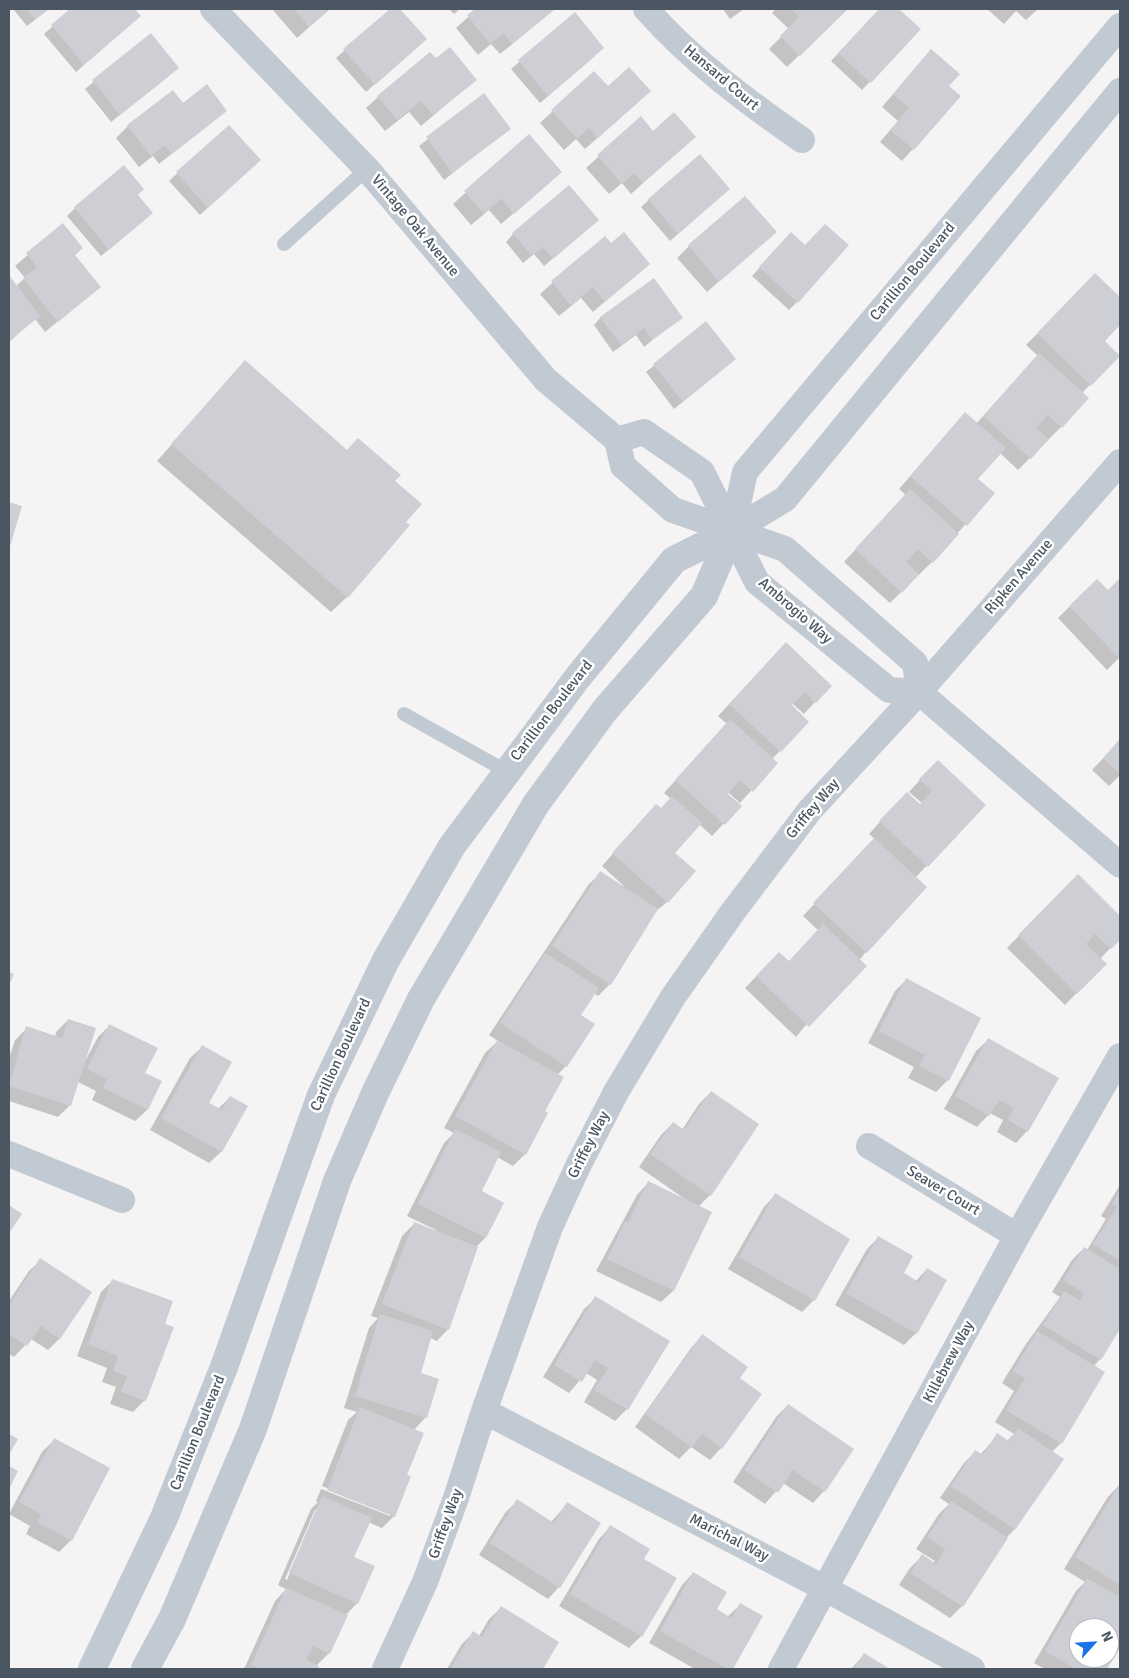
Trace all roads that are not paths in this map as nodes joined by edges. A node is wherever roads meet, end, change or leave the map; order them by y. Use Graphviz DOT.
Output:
graph roads {
  1 [pos="214,9"];
  2 [pos="646,9"];
  3 [pos="1120,26"];
  4 [pos="1120,91"];
  5 [pos="802,140"];
  6 [pos="366,169"];
  7 [pos="284,244"];
  8 [pos="617,440"];
  9 [pos="1120,462"];
  10 [pos="732,531"];
  11 [pos="919,692"];
  12 [pos="404,714"];
  13 [pos="506,771"];
  14 [pos="1120,865"];
  15 [pos="1120,1056"];
  16 [pos="869,1146"];
  17 [pos="9,1154"];
  18 [pos="122,1200"];
  19 [pos="1017,1236"];
  20 [pos="484,1411"];
  21 [pos="826,1589"];
  22 [pos="92,1669"];
  23 [pos="145,1669"];
  24 [pos="385,1669"];
  25 [pos="782,1669"];
  26 [pos="972,1669"];
  1 -- 6 [label="street, Vintage Oak Avenue"];
  2 -- 5 [label="street, Hansard Court"];
  3 -- 10 [label="street, Carillion Boulevard"];
  4 -- 10 [label="street, Carillion Boulevard"];
  6 -- 7 [label="lane"];
  6 -- 8 [label="street, Vintage Oak Avenue"];
  8 -- 10 [label="street"];
  8 -- 10 [label="street"];
  9 -- 11 [label="street, Ripken Avenue"];
  10 -- 11 [label="street, Ambrogio Way"];
  10 -- 11 [label="street"];
  10 -- 13 [label="street, Carillion Boulevard"];
  10 -- 23 [label="street, Carillion Boulevard"];
  11 -- 14 [label="street"];
  11 -- 20 [label="street, Griffey Way"];
  12 -- 13 [label="lane"];
  13 -- 22 [label="street, Carillion Boulevard"];
  15 -- 19 [label="street, Killebrew Way"];
  16 -- 19 [label="street, Seaver Court"];
  17 -- 18 [label="street"];
  19 -- 21 [label="street, Killebrew Way"];
  20 -- 21 [label="street, Marichal Way"];
  20 -- 24 [label="street, Griffey Way"];
  21 -- 25 [label="street, Killebrew Way"];
  21 -- 26 [label="street, Marichal Way"];
}
